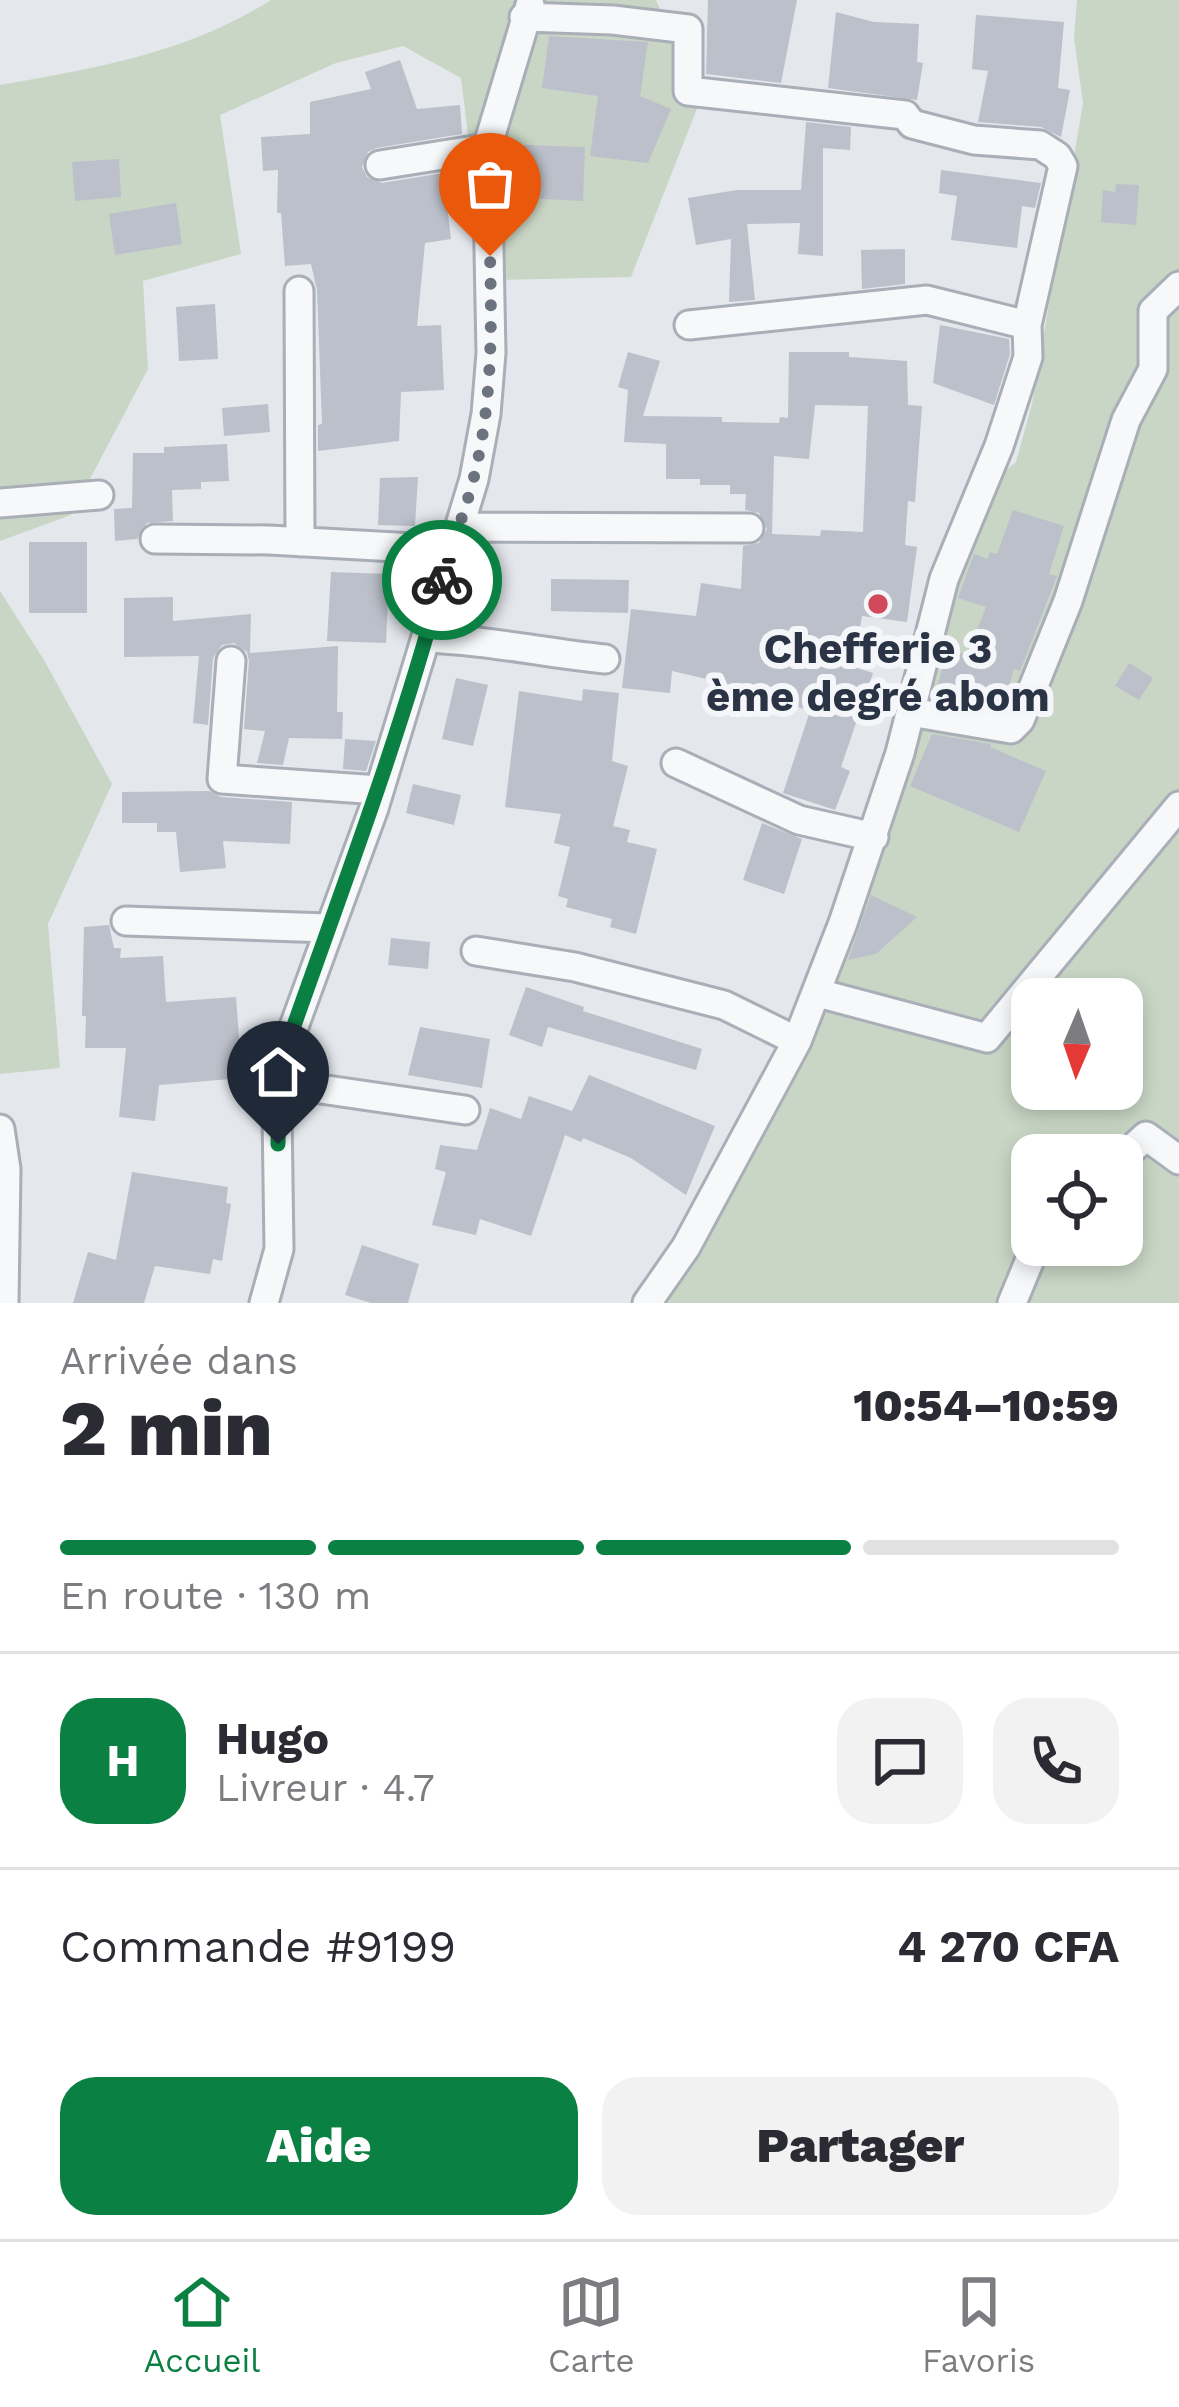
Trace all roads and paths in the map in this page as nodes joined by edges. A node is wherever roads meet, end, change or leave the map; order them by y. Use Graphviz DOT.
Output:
graph roads {
  1 [pos="528,8"];
  2 [pos="487,148"];
  3 [pos="380,165"];
  4 [pos="1179,286"];
  5 [pos="299,291"];
  6 [pos="689,325"];
  7 [pos="1027,325"];
  8 [pos="99,495"];
  9 [pos="0,503"];
  10 [pos="749,528"];
  11 [pos="155,539"];
  12 [pos="455,539"];
  13 [pos="300,542"];
  14 [pos="426,638"];
  15 [pos="605,659"];
  16 [pos="231,661"];
  17 [pos="910,712"];
  18 [pos="676,763"];
  19 [pos="380,790"];
  20 [pos="1179,806"];
  21 [pos="874,837"];
  22 [pos="126,921"];
  23 [pos="328,928"];
  24 [pos="476,951"];
  25 [pos="818,993"];
  26 [pos="797,1041"];
  27 [pos="279,1083"];
  28 [pos="465,1110"];
  29 [pos="0,1129"];
  30 [pos="1143,1139"];
  31 [pos="1179,1160"];
  32 [pos="1027,1266"];
  33 [pos="4,1303"];
  34 [pos="264,1303"];
  35 [pos="647,1303"];
  36 [pos="1012,1303"];
  1 -- 2 [label="street"];
  1 -- 7 [label="street"];
  2 -- 3 [label="street"];
  2 -- 12 [label="street"];
  4 -- 17 [label="street"];
  5 -- 13 [label="street"];
  6 -- 7 [label="street"];
  7 -- 17 [label="street"];
  8 -- 9 [label="street"];
  10 -- 12 [label="street"];
  11 -- 13 [label="street"];
  12 -- 13 [label="street"];
  12 -- 14 [label="street"];
  14 -- 15 [label="street"];
  14 -- 19 [label="street"];
  16 -- 19 [label="street"];
  17 -- 21 [label="street"];
  18 -- 21 [label="street"];
  19 -- 23 [label="street"];
  20 -- 25 [label="street"];
  21 -- 25 [label="street"];
  22 -- 23 [label="street"];
  23 -- 27 [label="street"];
  24 -- 26 [label="street"];
  25 -- 26 [label="street"];
  26 -- 35 [label="street"];
  27 -- 28 [label="street"];
  27 -- 34 [label="street"];
  29 -- 33 [label="street"];
  30 -- 31 [label="street"];
  32 -- 36 [label="street"];
}
